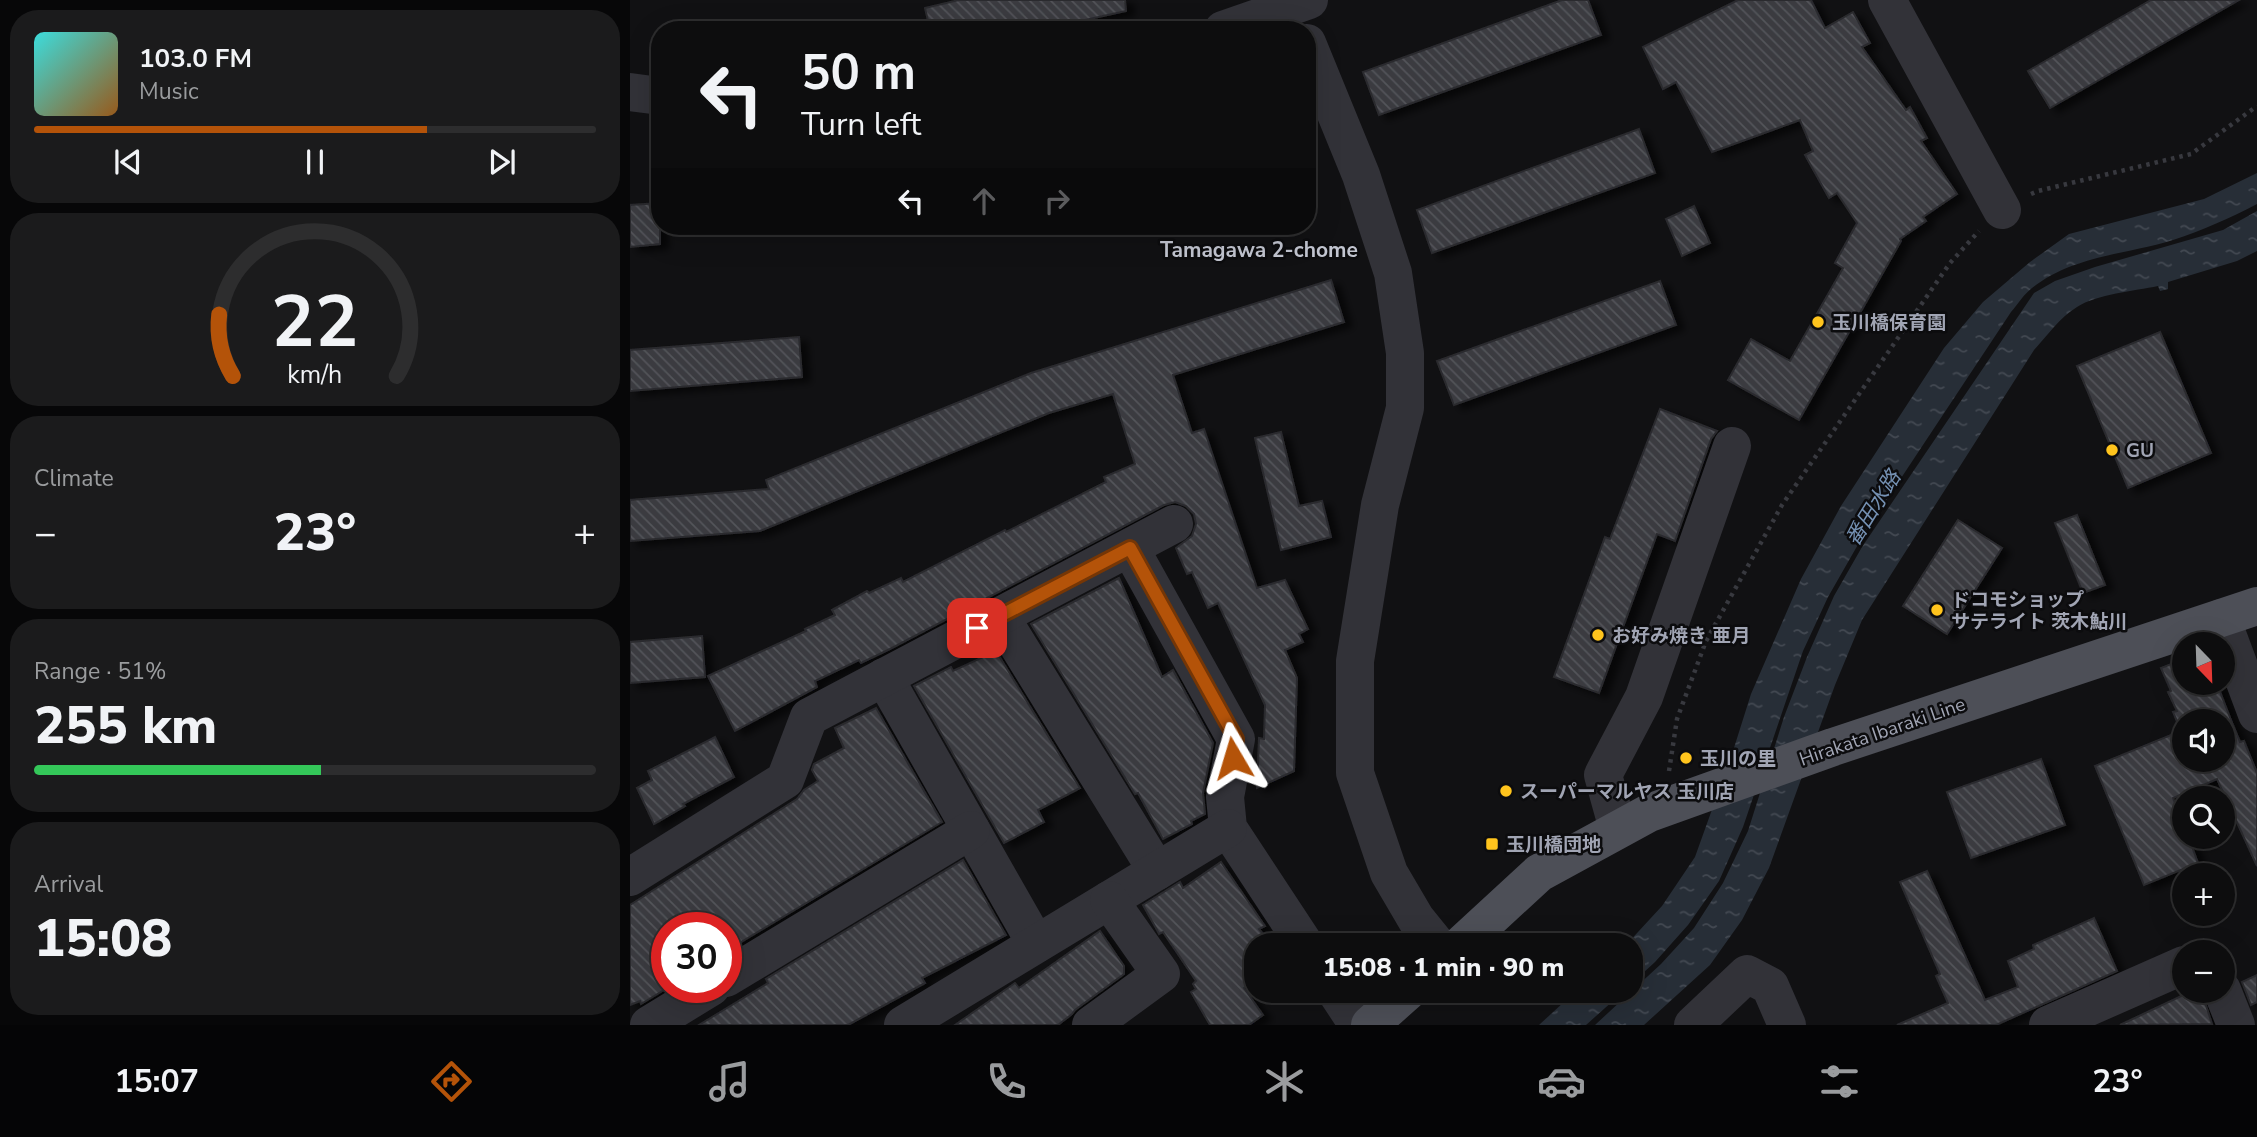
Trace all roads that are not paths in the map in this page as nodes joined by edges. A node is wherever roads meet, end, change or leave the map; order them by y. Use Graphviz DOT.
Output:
graph roads {
  1 [pos="1887,0"];
  2 [pos="1301,12"];
  3 [pos="1262,21"];
  4 [pos="1316,65"];
  5 [pos="630,92"];
  6 [pos="651,95"];
  7 [pos="2001,210"];
  8 [pos="1732,446"];
  9 [pos="1174,524"];
  10 [pos="1130,548"];
  11 [pos="2257,606"];
  12 [pos="1000,616"];
  13 [pos="2221,618"];
  14 [pos="884,677"];
  15 [pos="2257,714"];
  16 [pos="1227,828"];
  17 [pos="1618,829"];
  18 [pos="971,830"];
  19 [pos="1157,871"];
  20 [pos="630,877"];
  21 [pos="1109,900"];
  22 [pos="1297,933"];
  23 [pos="1427,933"];
  24 [pos="1474,933"];
  25 [pos="1035,944"];
  26 [pos="742,968"];
  27 [pos="2172,970"];
  28 [pos="685,1003"];
  29 [pos="1344,1003"];
  30 [pos="1395,1003"];
  31 [pos="2227,1003"];
  32 [pos="649,1025"];
  33 [pos="903,1025"];
  34 [pos="1091,1025"];
  35 [pos="1358,1025"];
  36 [pos="1370,1025"];
  37 [pos="1693,1025"];
  38 [pos="1787,1025"];
  39 [pos="2048,1025"];
  40 [pos="2236,1025"];
  1 -- 7 [label="street"];
  2 -- 3 [label="street"];
  4 -- 23 [label="street"];
  5 -- 6 [label="street"];
  8 -- 17 [label="street"];
  9 -- 10 [label="street"];
  10 -- 12 [label="street"];
  10 -- 16 [label="street"];
  11 -- 13 [label="main road, Hirakata Ibaraki Line"];
  12 -- 14 [label="street"];
  12 -- 19 [label="street"];
  13 -- 15 [label="street"];
  13 -- 17 [label="main road, Hirakata Ibaraki Line"];
  14 -- 18 [label="street"];
  14 -- 20 [label="street"];
  16 -- 19 [label="street"];
  16 -- 22 [label="street"];
  17 -- 24 [label="main road, Hirakata Ibaraki Line"];
  18 -- 25 [label="street"];
  18 -- 26 [label="street"];
  19 -- 21 [label="street"];
  21 -- 25 [label="street"];
  21 -- 34 [label="street"];
  25 -- 33 [label="street"];
  27 -- 39 [label="street"];
  28 -- 32 [label="street"];
  29 -- 35 [label="street"];
  30 -- 36 [label="main road"];
  31 -- 40 [label="street"];
  37 -- 38 [label="street"];
}
